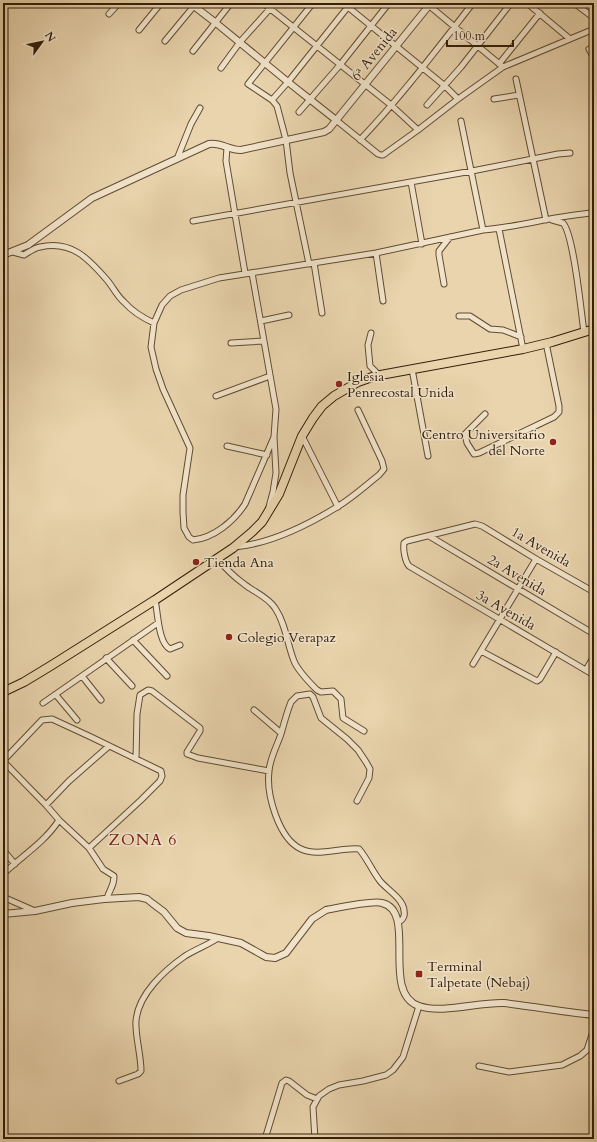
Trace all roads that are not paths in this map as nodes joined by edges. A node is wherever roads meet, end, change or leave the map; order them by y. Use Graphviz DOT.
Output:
graph roads {
  1 [pos="119,3"];
  2 [pos="161,3"];
  3 [pos="231,3"];
  4 [pos="263,3"];
  5 [pos="275,3"];
  6 [pos="313,3"];
  7 [pos="390,3"];
  8 [pos="473,3"];
  9 [pos="511,3"];
  10 [pos="527,3"];
  11 [pos="574,3"];
  12 [pos="192,4"];
  13 [pos="347,4"];
  14 [pos="428,4"];
  15 [pos="270,9"];
  16 [pos="540,13"];
  17 [pos="109,14"];
  18 [pos="594,18"];
  19 [pos="216,23"];
  20 [pos="371,26"];
  21 [pos="294,27"];
  22 [pos="455,27"];
  23 [pos="594,29"];
  24 [pos="139,30"];
  25 [pos="570,38"];
  26 [pos="165,41"];
  27 [pos="240,42"];
  28 [pos="317,46"];
  29 [pos="396,46"];
  30 [pos="477,46"];
  31 [pos="589,49"];
  32 [pos="193,51"];
  33 [pos="594,58"];
  34 [pos="265,63"];
  35 [pos="340,65"];
  36 [pos="501,66"];
  37 [pos="221,68"];
  38 [pos="423,68"];
  39 [pos="516,79"];
  40 [pos="288,82"];
  41 [pos="365,84"];
  42 [pos="445,86"];
  43 [pos="519,95"];
  44 [pos="458,99"];
  45 [pos="494,99"];
  46 [pos="272,100"];
  47 [pos="311,100"];
  48 [pos="391,105"];
  49 [pos="426,105"];
  50 [pos="200,108"];
  51 [pos="299,112"];
  52 [pos="336,120"];
  53 [pos="462,121"];
  54 [pos="418,130"];
  55 [pos="286,140"];
  56 [pos="360,140"];
  57 [pos="227,148"];
  58 [pos="570,153"];
  59 [pos="177,159"];
  60 [pos="532,159"];
  61 [pos="472,171"];
  62 [pos="411,182"];
  63 [pos="296,202"];
  64 [pos="235,213"];
  65 [pos="594,213"];
  66 [pos="548,220"];
  67 [pos="193,221"];
  68 [pos="499,229"];
  69 [pos="483,230"];
  70 [pos="450,237"];
  71 [pos="422,244"];
  72 [pos="13,252"];
  73 [pos="376,253"];
  74 [pos="3,255"];
  75 [pos="311,264"];
  76 [pos="245,273"];
  77 [pos="252,273"];
  78 [pos="444,284"];
  79 [pos="383,301"];
  80 [pos="322,314"];
  81 [pos="289,315"];
  82 [pos="459,316"];
  83 [pos="261,321"];
  84 [pos="154,323"];
  85 [pos="594,329"];
  86 [pos="584,332"];
  87 [pos="371,333"];
  88 [pos="521,338"];
  89 [pos="264,341"];
  90 [pos="231,343"];
  91 [pos="546,343"];
  92 [pos="523,349"];
  93 [pos="412,369"];
  94 [pos="379,375"];
  95 [pos="270,376"];
  96 [pos="216,396"];
  97 [pos="358,410"];
  98 [pos="485,414"];
  99 [pos="302,436"];
  100 [pos="274,437"];
  101 [pos="227,446"];
  102 [pos="267,455"];
  103 [pos="428,456"];
  104 [pos="338,507"];
  105 [pos="267,513"];
  106 [pos="429,536"];
  107 [pos="233,548"];
  108 [pos="217,558"];
  109 [pos="536,559"];
  110 [pos="517,589"];
  111 [pos="594,592"];
  112 [pos="155,600"];
  113 [pos="500,620"];
  114 [pos="158,623"];
  115 [pos="594,634"];
  116 [pos="133,640"];
  117 [pos="180,645"];
  118 [pos="482,651"];
  119 [pos="556,652"];
  120 [pos="594,656"];
  121 [pos="106,658"];
  122 [pos="472,664"];
  123 [pos="586,670"];
  124 [pos="594,675"];
  125 [pos="82,676"];
  126 [pos="167,676"];
  127 [pos="132,686"];
  128 [pos="3,692"];
  129 [pos="56,695"];
  130 [pos="100,700"];
  131 [pos="43,703"];
  132 [pos="254,710"];
  133 [pos="77,720"];
  134 [pos="364,731"];
  135 [pos="281,733"];
  136 [pos="109,746"];
  137 [pos="136,759"];
  138 [pos="3,761"];
  139 [pos="268,771"];
  140 [pos="357,801"];
  141 [pos="46,805"];
  142 [pos="59,820"];
  143 [pos="89,848"];
  144 [pos="3,850"];
  145 [pos="15,864"];
  146 [pos="3,874"];
  147 [pos="3,897"];
  148 [pos="107,899"];
  149 [pos="35,911"];
  150 [pos="3,914"];
  151 [pos="398,922"];
  152 [pos="218,938"];
  153 [pos="419,1006"];
  154 [pos="594,1016"];
  155 [pos="594,1028"];
  156 [pos="479,1066"];
  157 [pos="119,1081"];
  158 [pos="317,1099"];
  159 [pos="265,1139"];
  160 [pos="315,1139"];
  1 -- 17 [label="street"];
  2 -- 24 [label="street"];
  3 -- 19 [label="street"];
  4 -- 15 [label="street"];
  5 -- 15 [label="street"];
  6 -- 21 [label="street"];
  7 -- 20 [label="street"];
  8 -- 22 [label="street"];
  9 -- 30 [label="street"];
  10 -- 16 [label="street"];
  11 -- 18 [label="street"];
  12 -- 19 [label="street"];
  12 -- 26 [label="street"];
  13 -- 20 [label="street"];
  13 -- 28 [label="street"];
  14 -- 22 [label="street"];
  14 -- 29 [label="street, 6ª Avenida"];
  15 -- 21 [label="street"];
  15 -- 27 [label="street"];
  16 -- 25 [label="street"];
  16 -- 36 [label="street"];
  19 -- 27 [label="street"];
  19 -- 32 [label="street"];
  20 -- 29 [label="street"];
  20 -- 35 [label="street"];
  21 -- 28 [label="street"];
  21 -- 34 [label="street"];
  22 -- 30 [label="street"];
  22 -- 38 [label="street"];
  23 -- 25 [label="street"];
  25 -- 36 [label="street"];
  27 -- 34 [label="street"];
  27 -- 37 [label="street"];
  28 -- 35 [label="street"];
  28 -- 40 [label="street"];
  29 -- 38 [label="street"];
  29 -- 41 [label="street, 6ª Avenida"];
  30 -- 36 [label="street"];
  30 -- 42 [label="street"];
  31 -- 33 [label="street"];
  34 -- 40 [label="street"];
  34 -- 46 [label="street"];
  35 -- 41 [label="street"];
  35 -- 47 [label="street"];
  36 -- 44 [label="street"];
  38 -- 42 [label="street"];
  38 -- 48 [label="street"];
  39 -- 43 [label="street"];
  40 -- 46 [label="street"];
  40 -- 47 [label="street"];
  41 -- 48 [label="street"];
  41 -- 52 [label="street, 6ª Avenida"];
  42 -- 44 [label="street"];
  42 -- 49 [label="street"];
  43 -- 45 [label="street"];
  43 -- 60 [label="street"];
  44 -- 54 [label="street"];
  46 -- 55 [label="street"];
  47 -- 51 [label="street"];
  47 -- 52 [label="street"];
  48 -- 54 [label="street"];
  48 -- 56 [label="street"];
  50 -- 59 [label="street"];
  52 -- 55 [label="street, 6ª Avenida"];
  52 -- 56 [label="street"];
  53 -- 61 [label="street"];
  54 -- 56 [label="street"];
  55 -- 57 [label="street, 6ª Avenida"];
  55 -- 63 [label="street"];
  57 -- 59 [label="street, 6ª Avenida"];
  57 -- 64 [label="street"];
  58 -- 60 [label="street"];
  59 -- 72 [label="street, 6ª Avenida"];
  60 -- 61 [label="street"];
  60 -- 66 [label="street"];
  61 -- 62 [label="street"];
  61 -- 69 [label="street"];
  62 -- 63 [label="street"];
  62 -- 71 [label="street"];
  63 -- 64 [label="street"];
  63 -- 75 [label="street"];
  64 -- 67 [label="street"];
  64 -- 76 [label="street"];
  65 -- 66 [label="street"];
  66 -- 68 [label="street"];
  66 -- 86 [label="street"];
  68 -- 69 [label="street"];
  68 -- 88 [label="street"];
  69 -- 70 [label="street"];
  70 -- 71 [label="street"];
  70 -- 78 [label="street"];
  71 -- 73 [label="street"];
  72 -- 74 [label="street, 6ª Avenida"];
  72 -- 84 [label="street"];
  73 -- 75 [label="street"];
  73 -- 79 [label="street"];
  75 -- 77 [label="street"];
  75 -- 80 [label="street"];
  76 -- 77 [label="street"];
  76 -- 84 [label="street"];
  77 -- 83 [label="street"];
  81 -- 83 [label="street"];
  82 -- 88 [label="street"];
  83 -- 89 [label="street"];
  84 -- 102 [label="street"];
  85 -- 86 [label="highway"];
  86 -- 91 [label="highway"];
  87 -- 94 [label="street"];
  88 -- 92 [label="street"];
  89 -- 90 [label="street"];
  89 -- 95 [label="street"];
  91 -- 92 [label="highway"];
  91 -- 98 [label="street"];
  92 -- 93 [label="highway"];
  93 -- 94 [label="highway"];
  93 -- 103 [label="street"];
  94 -- 99 [label="highway"];
  95 -- 96 [label="street"];
  95 -- 100 [label="street"];
  97 -- 104 [label="street"];
  99 -- 104 [label="street"];
  99 -- 105 [label="highway"];
  100 -- 102 [label="street"];
  100 -- 105 [label="street"];
  101 -- 102 [label="street"];
  104 -- 107 [label="street"];
  105 -- 107 [label="highway"];
  106 -- 109 [label="street, 1a Avenida"];
  106 -- 110 [label="street, 2a Avenida"];
  106 -- 113 [label="street, 3a Avenida"];
  107 -- 108 [label="highway"];
  108 -- 112 [label="highway"];
  108 -- 134 [label="street"];
  109 -- 110 [label="street"];
  109 -- 111 [label="street, 1a Avenida"];
  110 -- 113 [label="street"];
  110 -- 115 [label="street, 2a Avenida"];
  112 -- 114 [label="street"];
  112 -- 128 [label="highway"];
  113 -- 118 [label="street"];
  113 -- 119 [label="street, 3a Avenida"];
  114 -- 116 [label="street"];
  114 -- 117 [label="street"];
  116 -- 121 [label="street"];
  116 -- 126 [label="street"];
  118 -- 119 [label="street"];
  118 -- 122 [label="street"];
  119 -- 123 [label="street, 3a Avenida"];
  120 -- 123 [label="street"];
  121 -- 125 [label="street"];
  121 -- 127 [label="street"];
  123 -- 124 [label="street, 3a Avenida"];
  125 -- 129 [label="street"];
  125 -- 130 [label="street"];
  129 -- 131 [label="street"];
  129 -- 133 [label="street"];
  132 -- 135 [label="street"];
  135 -- 139 [label="street"];
  135 -- 140 [label="street"];
  136 -- 137 [label="street"];
  136 -- 138 [label="street"];
  136 -- 141 [label="street"];
  137 -- 139 [label="street"];
  137 -- 143 [label="street"];
  138 -- 141 [label="street"];
  139 -- 151 [label="street"];
  141 -- 142 [label="street"];
  142 -- 143 [label="street"];
  142 -- 145 [label="street"];
  143 -- 148 [label="street"];
  144 -- 145 [label="street"];
  145 -- 146 [label="street"];
  147 -- 149 [label="street"];
  148 -- 149 [label="street"];
  148 -- 152 [label="street"];
  149 -- 150 [label="street"];
  151 -- 152 [label="street"];
  151 -- 153 [label="street"];
  152 -- 157 [label="street"];
  153 -- 154 [label="street"];
  153 -- 158 [label="street"];
  155 -- 156 [label="street"];
  158 -- 159 [label="street"];
  158 -- 160 [label="street"];
}
